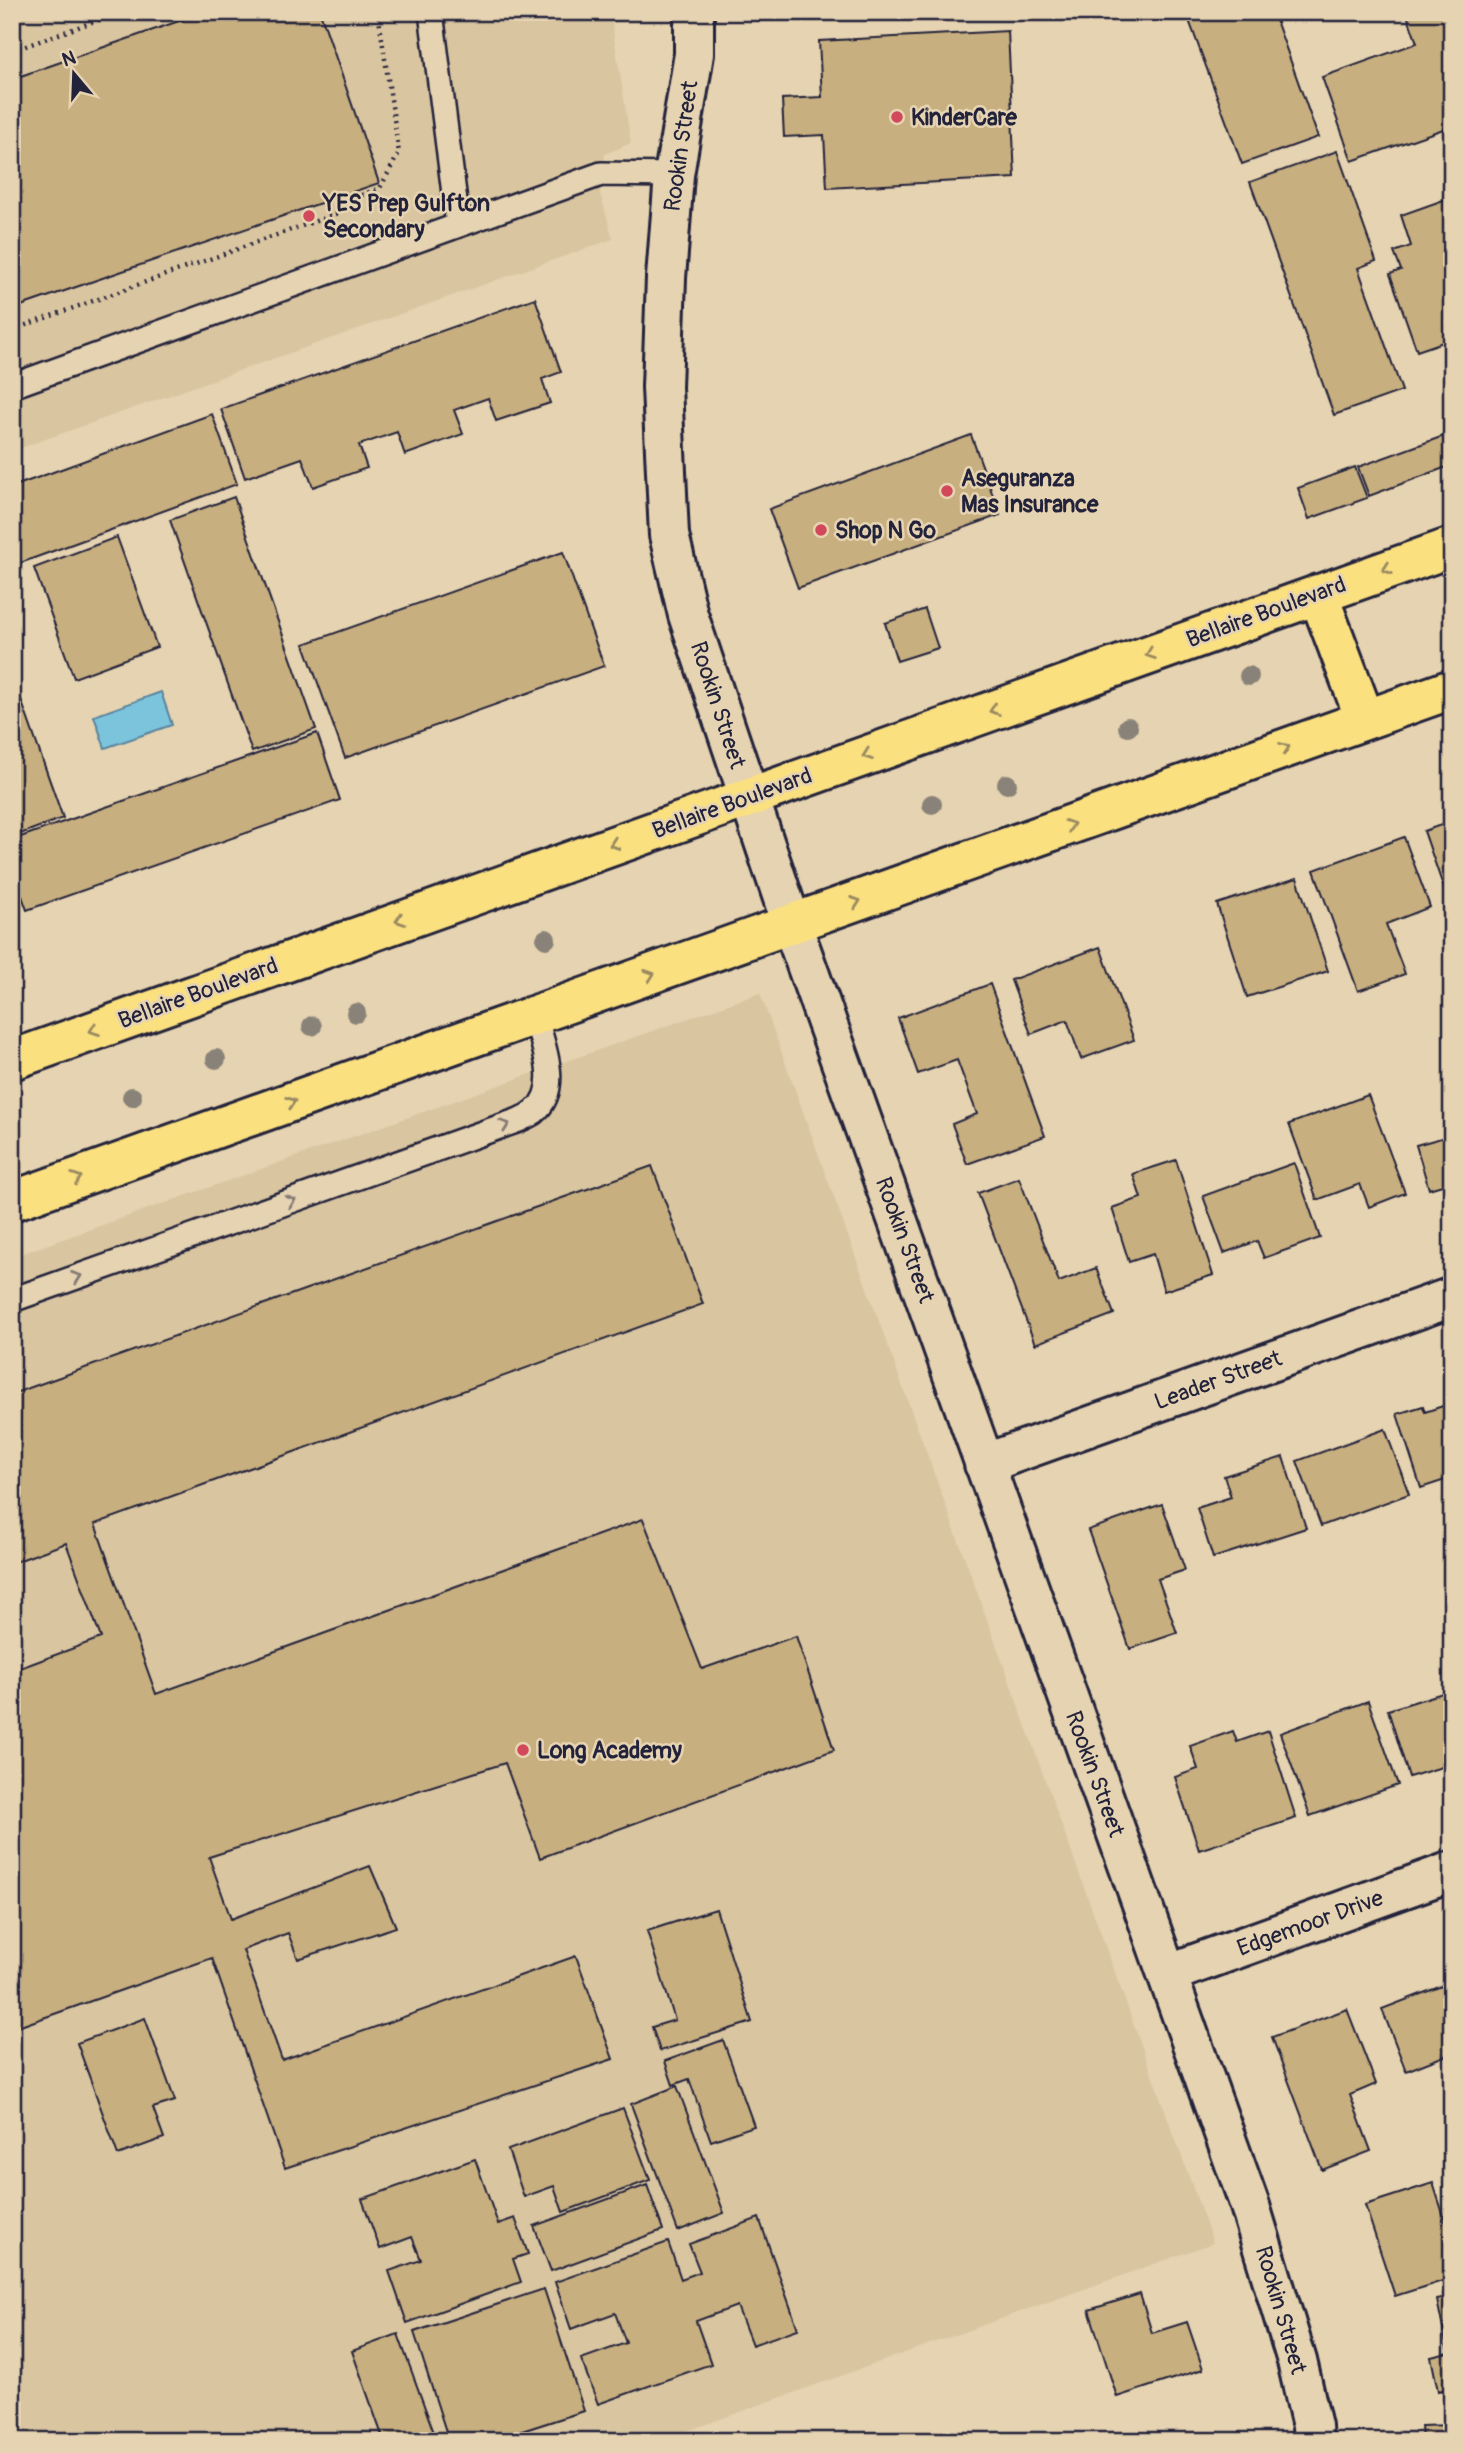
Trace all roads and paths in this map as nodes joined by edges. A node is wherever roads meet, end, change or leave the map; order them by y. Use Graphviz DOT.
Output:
graph roads {
  1 [pos="120,12"];
  2 [pos="378,12"];
  3 [pos="431,12"];
  4 [pos="694,12"];
  5 [pos="12,51"];
  6 [pos="674,175"];
  7 [pos="458,225"];
  8 [pos="12,330"];
  9 [pos="12,386"];
  10 [pos="1452,547"];
  11 [pos="1318,594"];
  12 [pos="1452,689"];
  13 [pos="1366,719"];
  14 [pos="748,797"];
  15 [pos="792,925"];
  16 [pos="535,1016"];
  17 [pos="12,1060"];
  18 [pos="12,1201"];
  19 [pos="1452,1297"];
  20 [pos="12,1300"];
  21 [pos="984,1464"];
  22 [pos="1452,1871"];
  23 [pos="1167,1974"];
  24 [pos="1313,2441"];
  1 -- 5 [label="path"];
  2 -- 8 [label="path"];
  3 -- 7 [label="lane"];
  4 -- 6 [label="street, Rookin Street"];
  6 -- 7 [label="lane"];
  6 -- 14 [label="street, Rookin Street"];
  7 -- 9 [label="lane"];
  10 -- 11 [label="main road, Bellaire Boulevard, one-way"];
  11 -- 13 [label="main road"];
  11 -- 14 [label="main road, Bellaire Boulevard, one-way"];
  12 -- 13 [label="main road"];
  15 -- 13 [label="main road, one-way"];
  14 -- 15 [label="street, Rookin Street"];
  14 -- 17 [label="main road, Bellaire Boulevard, one-way"];
  16 -- 15 [label="main road, one-way"];
  15 -- 21 [label="street, Rookin Street"];
  18 -- 16 [label="main road, one-way"];
  20 -- 16 [label="lane, one-way"];
  19 -- 21 [label="street, Leader Street"];
  21 -- 23 [label="street, Rookin Street"];
  22 -- 23 [label="street, Edgemoor Drive"];
  23 -- 24 [label="street, Rookin Street"];
}
